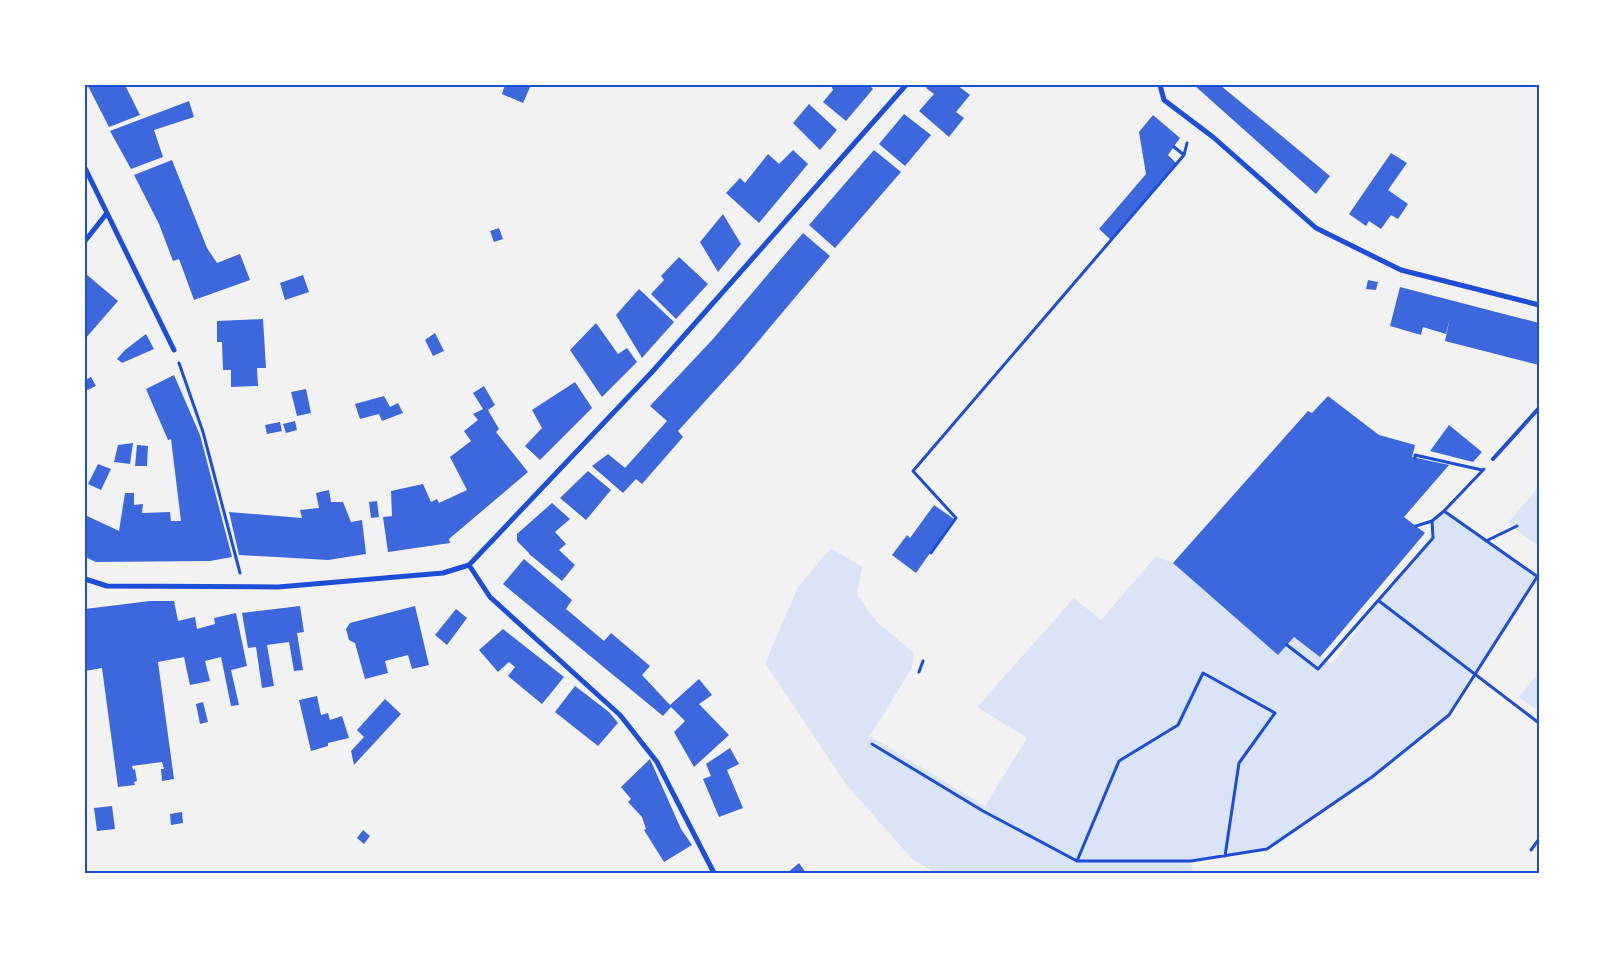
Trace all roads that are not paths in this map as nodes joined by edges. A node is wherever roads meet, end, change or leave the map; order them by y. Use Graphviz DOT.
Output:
graph roads {
  1 [pos="906,85"];
  2 [pos="1160,85"];
  3 [pos="85,168"];
  4 [pos="107,214"];
  5 [pos="85,241"];
  6 [pos="1539,305"];
  7 [pos="174,350"];
  8 [pos="1539,408"];
  9 [pos="1493,459"];
  10 [pos="470,565"];
  11 [pos="85,579"];
  12 [pos="714,873"];
  1 -- 10 [label="street"];
  2 -- 6 [label="street"];
  3 -- 4 [label="street"];
  4 -- 5 [label="street"];
  4 -- 7 [label="street"];
  8 -- 9 [label="lane"];
  10 -- 11 [label="street"];
  10 -- 12 [label="street"];
}
